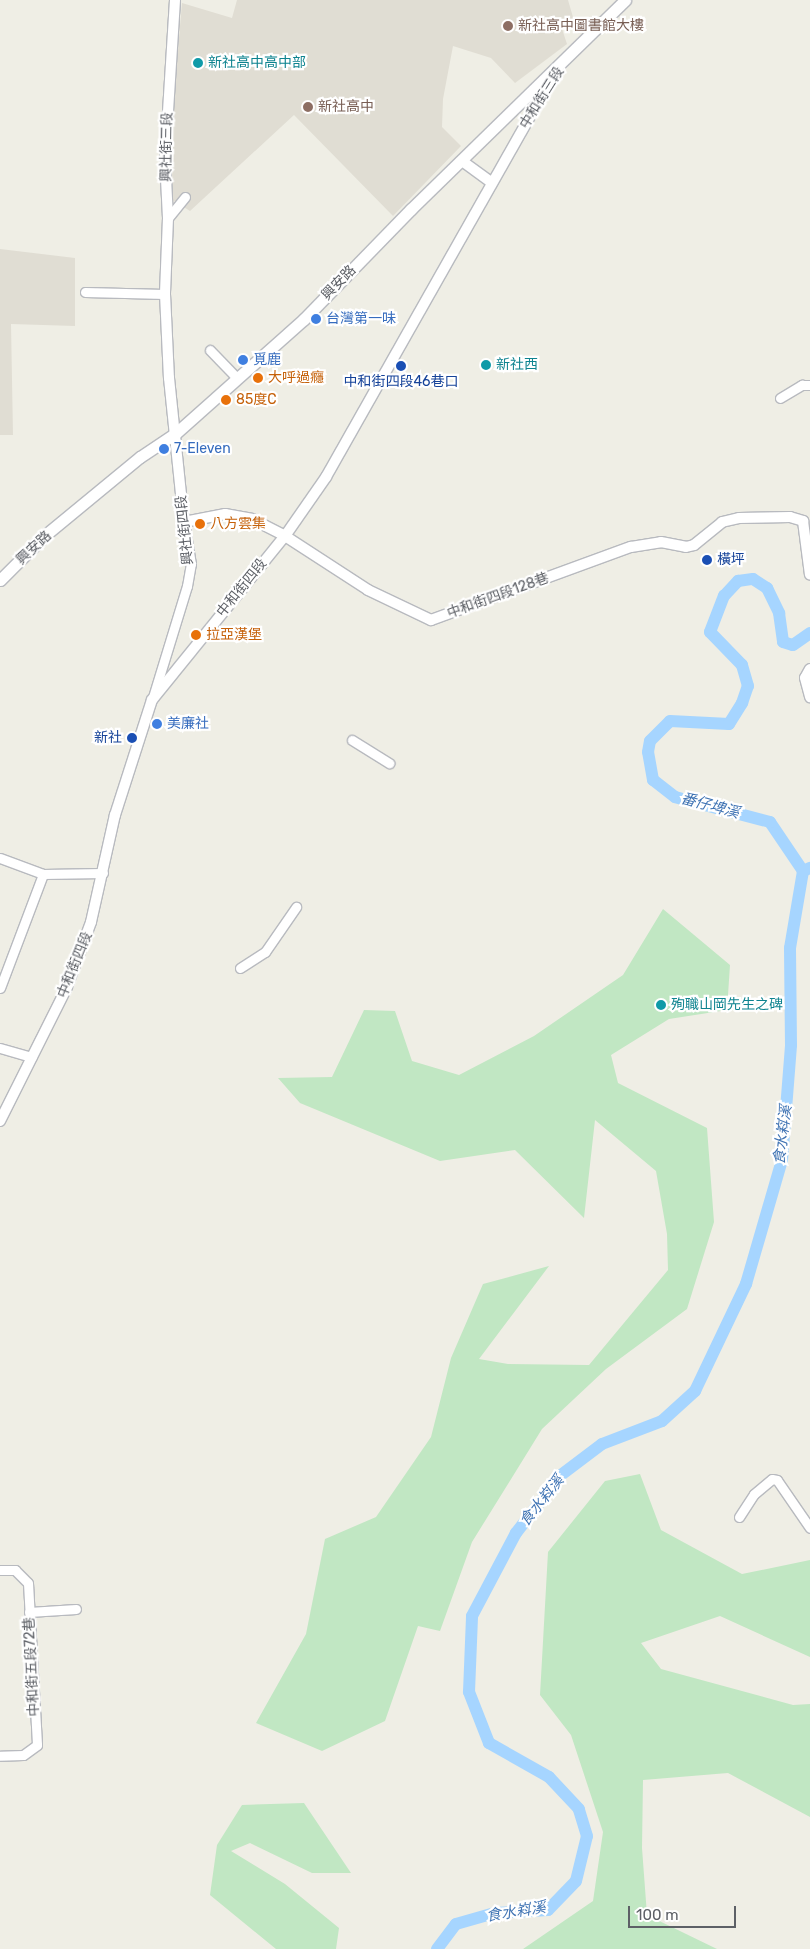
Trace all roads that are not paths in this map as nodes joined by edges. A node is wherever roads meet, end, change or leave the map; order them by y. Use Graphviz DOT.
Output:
graph roads {
  1 [pos="175,0"];
  2 [pos="625,0"];
  3 [pos="555,72"];
  4 [pos="462,161"];
  5 [pos="490,182"];
  6 [pos="185,197"];
  7 [pos="168,218"];
  8 [pos="446,264"];
  9 [pos="85,292"];
  10 [pos="165,294"];
  11 [pos="210,350"];
  12 [pos="237,378"];
  13 [pos="810,385"];
  14 [pos="780,398"];
  15 [pos="176,432"];
  16 [pos="184,522"];
  17 [pos="808,529"];
  18 [pos="284,536"];
  19 [pos="810,575"];
  20 [pos="0,580"];
  21 [pos="810,669"];
  22 [pos="810,697"];
  23 [pos="152,700"];
  24 [pos="352,740"];
  25 [pos="389,763"];
  26 [pos="0,858"];
  27 [pos="103,873"];
  28 [pos="43,874"];
  29 [pos="296,907"];
  30 [pos="240,968"];
  31 [pos="0,988"];
  32 [pos="0,1048"];
  33 [pos="32,1057"];
  34 [pos="0,1121"];
  35 [pos="739,1517"];
  36 [pos="810,1528"];
  37 [pos="0,1570"];
  38 [pos="76,1609"];
  39 [pos="29,1612"];
  40 [pos="0,1756"];
  1 -- 7 [label="street, 興社街三段"];
  2 -- 3 [label="main road, 中和街三段"];
  3 -- 4 [label="main road, 興安路"];
  3 -- 5 [label="street, 中和街三段"];
  4 -- 5 [label="street"];
  4 -- 12 [label="main road, 興安路"];
  5 -- 8 [label="street, 中和街三段"];
  6 -- 7 [label="street"];
  7 -- 10 [label="street, 興社街三段"];
  8 -- 18 [label="street, 中和街四段"];
  9 -- 10 [label="street"];
  10 -- 15 [label="street, 興社街四段"];
  11 -- 12 [label="street"];
  12 -- 15 [label="main road, 興安路"];
  13 -- 14 [label="street"];
  15 -- 16 [label="street, 興社街四段"];
  15 -- 20 [label="main road, 興安路"];
  16 -- 18 [label="street, 中和街四段128巷"];
  16 -- 23 [label="street, 興社街四段"];
  17 -- 18 [label="street, 中和街四段128巷"];
  17 -- 19 [label="street"];
  18 -- 23 [label="street, 中和街四段"];
  21 -- 22 [label="street"];
  23 -- 27 [label="street, 中和街四段"];
  24 -- 25 [label="street"];
  26 -- 28 [label="street"];
  27 -- 28 [label="street"];
  27 -- 33 [label="street, 中和街四段"];
  28 -- 31 [label="street"];
  29 -- 30 [label="street"];
  32 -- 33 [label="street"];
  33 -- 34 [label="street, 中和街四段"];
  35 -- 36 [label="street"];
  37 -- 39 [label="street, 中和街五段72巷"];
  38 -- 39 [label="street"];
  39 -- 40 [label="street, 中和街五段72巷"];
}
